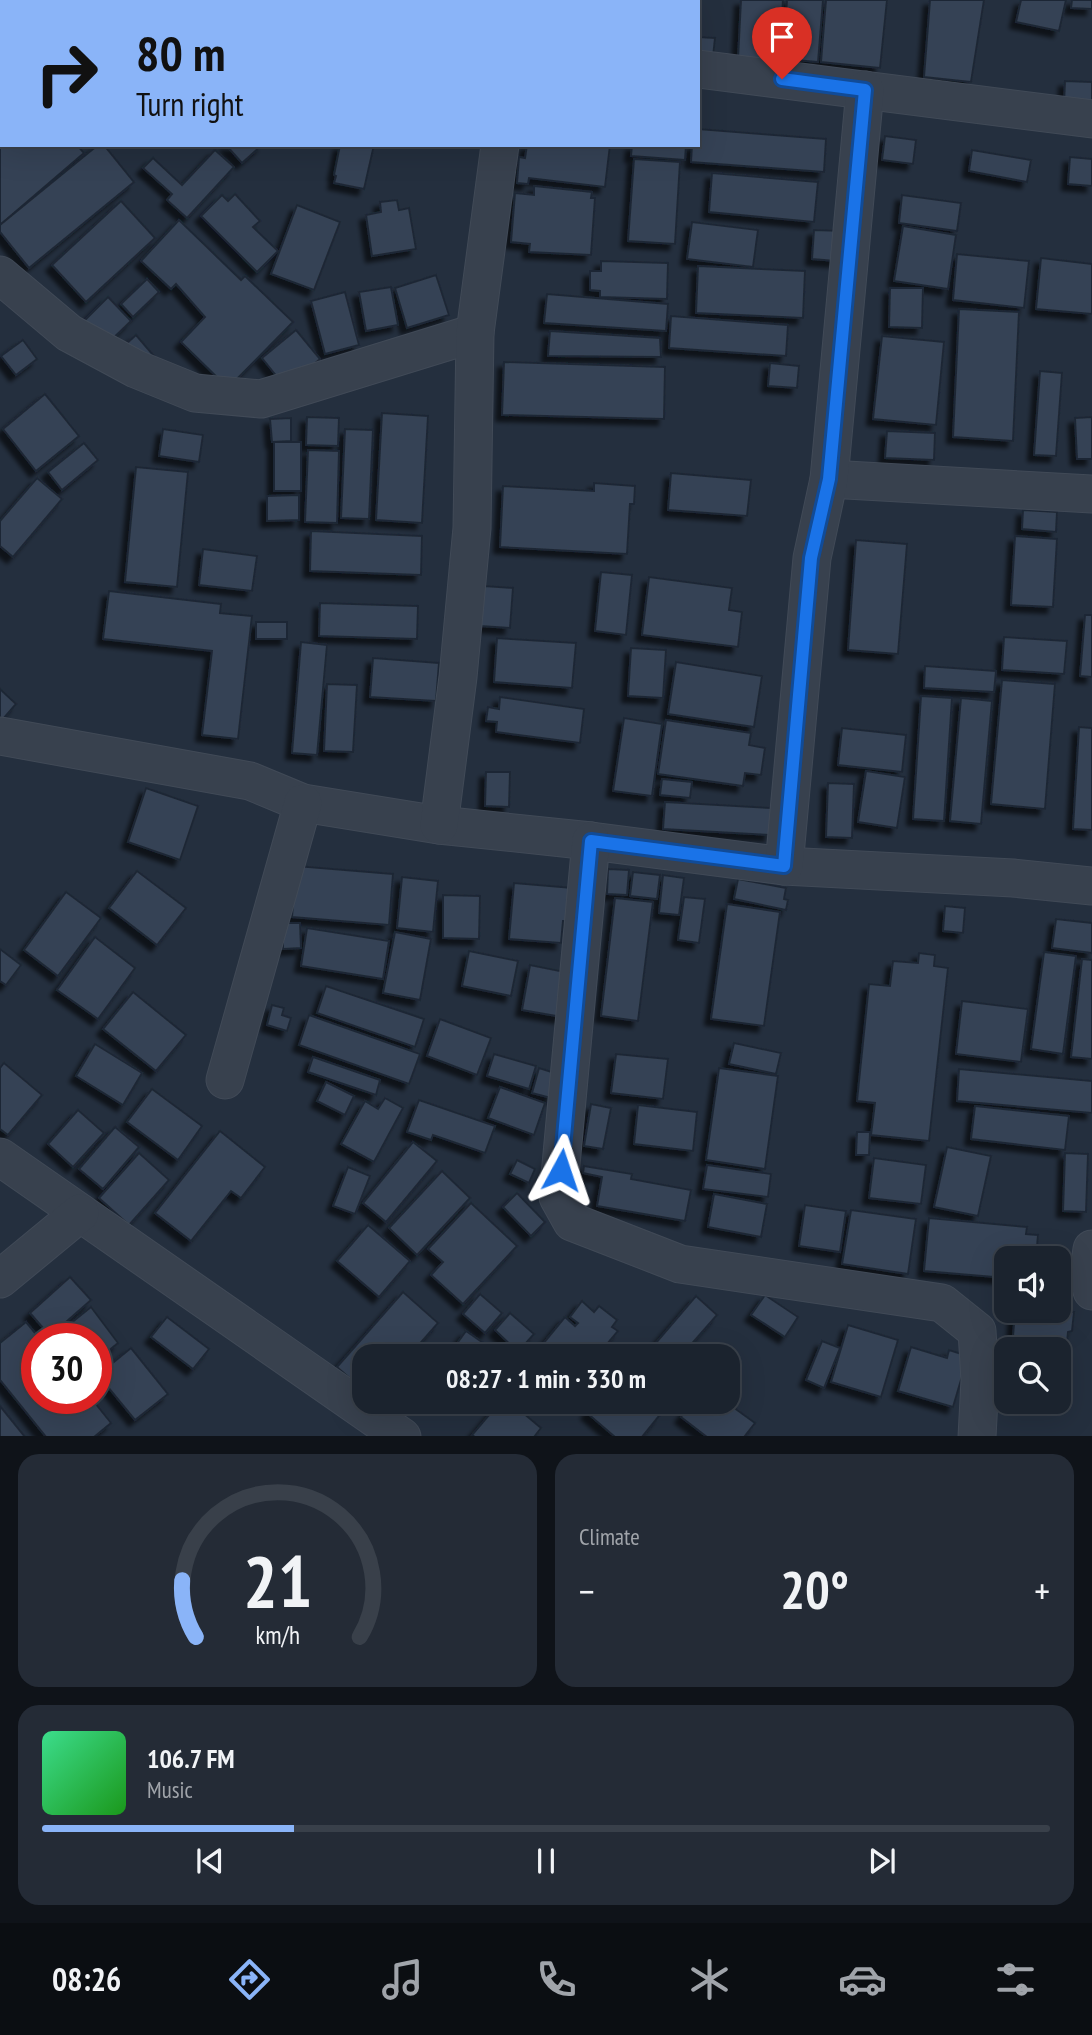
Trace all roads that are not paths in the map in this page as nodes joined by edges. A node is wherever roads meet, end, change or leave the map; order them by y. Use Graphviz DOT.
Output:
graph roads {
  1 [pos="700,69"];
  2 [pos="865,90"];
  3 [pos="1092,119"];
  4 [pos="500,147"];
  5 [pos="0,275"];
  6 [pos="475,332"];
  7 [pos="829,479"];
  8 [pos="1092,494"];
  9 [pos="0,736"];
  10 [pos="303,803"];
  11 [pos="439,825"];
  12 [pos="591,841"];
  13 [pos="784,866"];
  14 [pos="1092,886"];
  15 [pos="225,1080"];
  16 [pos="0,1157"];
  17 [pos="80,1213"];
  18 [pos="1092,1249"];
  19 [pos="0,1279"];
  20 [pos="1092,1292"];
  21 [pos="401,1436"];
  22 [pos="977,1436"];
  1 -- 2 [label="street"];
  2 -- 3 [label="street"];
  2 -- 7 [label="street"];
  4 -- 6 [label="street"];
  5 -- 6 [label="street"];
  6 -- 11 [label="street"];
  7 -- 8 [label="street"];
  7 -- 13 [label="street"];
  9 -- 10 [label="street"];
  10 -- 11 [label="street"];
  10 -- 15 [label="street"];
  11 -- 12 [label="street"];
  12 -- 13 [label="street"];
  12 -- 22 [label="street"];
  13 -- 14 [label="street"];
  16 -- 17 [label="street"];
  17 -- 19 [label="street"];
  17 -- 21 [label="street"];
  18 -- 20 [label="street"];
}
